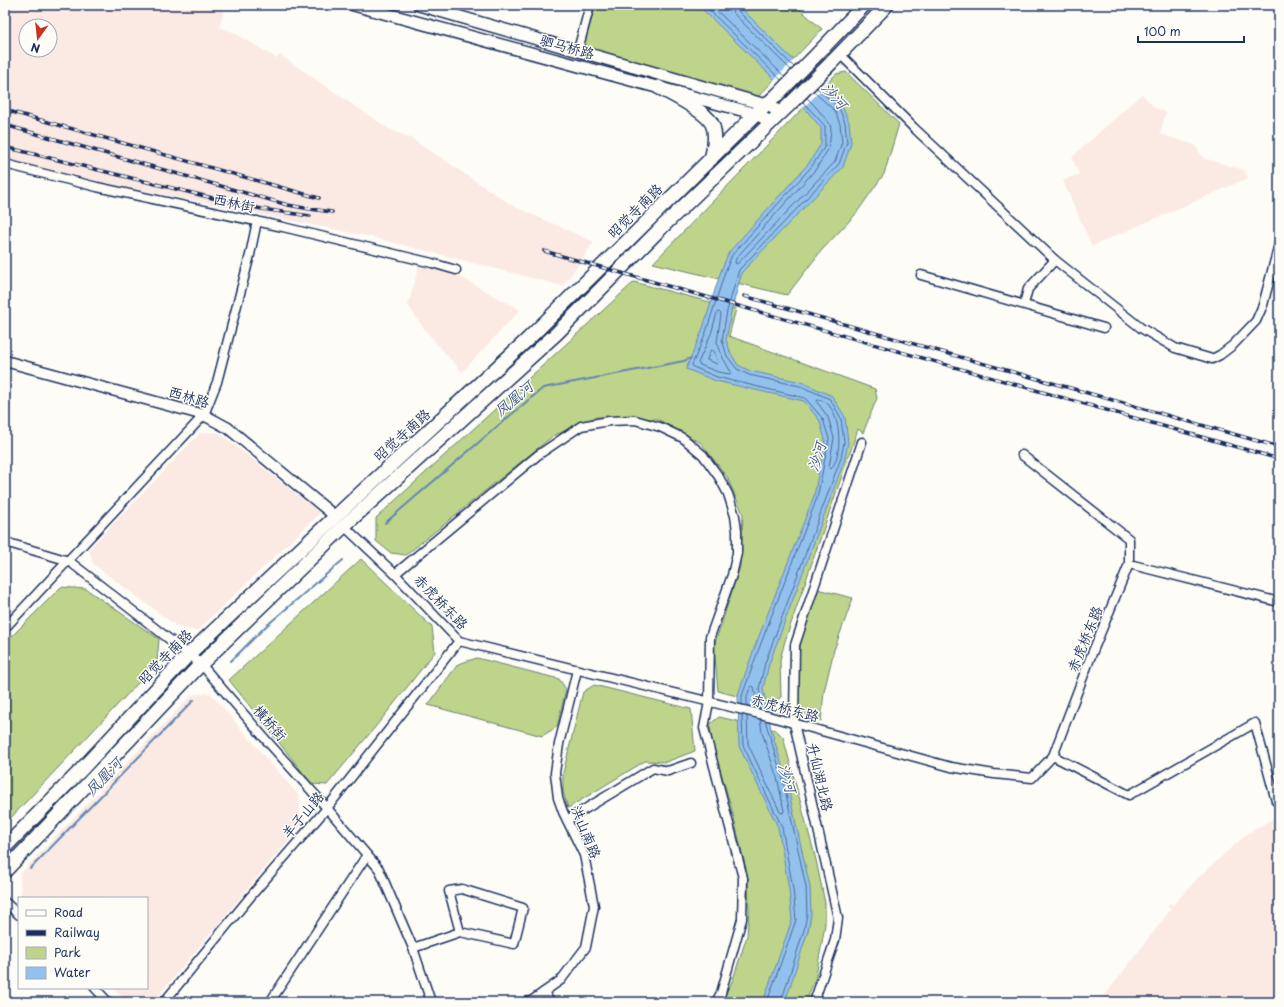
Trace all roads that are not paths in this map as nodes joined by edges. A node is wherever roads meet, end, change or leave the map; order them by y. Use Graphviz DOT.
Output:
graph roads {
  1 [pos="354,5"];
  2 [pos="420,5"];
  3 [pos="590,5"];
  4 [pos="864,5"];
  5 [pos="887,5"];
  6 [pos="578,50"];
  7 [pos="835,58"];
  8 [pos="658,87"];
  9 [pos="766,105"];
  10 [pos="786,108"];
  11 [pos="756,114"];
  12 [pos="771,122"];
  13 [pos="711,159"];
  14 [pos="5,164"];
  15 [pos="257,221"];
  16 [pos="1279,244"];
  17 [pos="1056,260"];
  18 [pos="456,270"];
  19 [pos="921,275"];
  20 [pos="1024,304"];
  21 [pos="1104,328"];
  22 [pos="5,361"];
  23 [pos="204,415"];
  24 [pos="862,442"];
  25 [pos="1022,455"];
  26 [pos="340,521"];
  27 [pos="5,542"];
  28 [pos="69,561"];
  29 [pos="1129,564"];
  30 [pos="395,574"];
  31 [pos="1279,602"];
  32 [pos="5,628"];
  33 [pos="459,641"];
  34 [pos="189,654"];
  35 [pos="202,664"];
  36 [pos="577,670"];
  37 [pos="709,702"];
  38 [pos="794,723"];
  39 [pos="1053,756"];
  40 [pos="691,763"];
  41 [pos="1279,800"];
  42 [pos="327,808"];
  43 [pos="567,820"];
  44 [pos="5,847"];
  45 [pos="367,855"];
  46 [pos="5,871"];
  47 [pos="5,902"];
  48 [pos="18,913"];
  49 [pos="460,932"];
  50 [pos="413,948"];
  51 [pos="96,989"];
  52 [pos="544,992"];
  53 [pos="815,1001"];
  54 [pos="108,1002"];
  55 [pos="164,1002"];
  56 [pos="270,1002"];
  57 [pos="431,1002"];
  58 [pos="526,1002"];
  59 [pos="550,1002"];
  60 [pos="716,1002"];
  1 -- 8 [label="main road, 驷马桥路"];
  2 -- 6 [label="main road, 驷马桥路"];
  3 -- 6 [label="street"];
  4 -- 9 [label="main road, 昭觉寺南路, bridge"];
  5 -- 7 [label="main road, 昭觉寺南路"];
  6 -- 9 [label="main road, 驷马桥路"];
  7 -- 10 [label="main road, 昭觉寺南路, bridge"];
  7 -- 17 [label="street"];
  8 -- 11 [label="main road, 驷马桥路"];
  8 -- 13 [label="main road"];
  9 -- 10 [label="main road, 驷马桥路"];
  9 -- 11 [label="main road, 昭觉寺南路"];
  10 -- 12 [label="main road, 昭觉寺南路"];
  11 -- 12 [label="main road, 驷马桥路"];
  11 -- 13 [label="main road, 昭觉寺南路"];
  12 -- 26 [label="main road, 昭觉寺南路"];
  13 -- 26 [label="main road, 昭觉寺南路"];
  14 -- 15 [label="street, 西林街"];
  15 -- 18 [label="street, 西林街"];
  15 -- 23 [label="street"];
  16 -- 17 [label="street"];
  17 -- 20 [label="street"];
  19 -- 20 [label="street"];
  20 -- 21 [label="street"];
  22 -- 23 [label="street, 西林路"];
  23 -- 26 [label="street, 西林路"];
  23 -- 28 [label="street"];
  24 -- 38 [label="street, 升仙湖北路"];
  25 -- 29 [label="street"];
  26 -- 30 [label="street, 赤虎桥东路"];
  26 -- 34 [label="main road, 昭觉寺南路"];
  26 -- 35 [label="main road, 昭觉寺南路"];
  27 -- 28 [label="street, 横桥街"];
  28 -- 32 [label="street"];
  28 -- 34 [label="street, 横桥街"];
  29 -- 31 [label="street"];
  29 -- 39 [label="street, 赤虎桥东路"];
  30 -- 33 [label="street, 赤虎桥东路"];
  30 -- 37 [label="street"];
  33 -- 36 [label="street, 赤虎桥东路"];
  33 -- 42 [label="street, 羊子山路"];
  34 -- 35 [label="street, 横桥街"];
  34 -- 44 [label="main road, 昭觉寺南路"];
  35 -- 42 [label="street, 横桥街"];
  35 -- 46 [label="main road, 昭觉寺南路"];
  36 -- 37 [label="street, 赤虎桥东路"];
  36 -- 43 [label="street, 洪山南路"];
  37 -- 38 [label="street, 赤虎桥东路"];
  37 -- 60 [label="street"];
  38 -- 39 [label="street, 赤虎桥东路"];
  38 -- 53 [label="street, 升仙湖北路"];
  39 -- 41 [label="street"];
  40 -- 43 [label="street"];
  42 -- 45 [label="street, 横桥街"];
  42 -- 55 [label="street, 羊子山路"];
  43 -- 52 [label="street, 洪山南路"];
  45 -- 50 [label="street, 横桥街"];
  45 -- 56 [label="street"];
  47 -- 48 [label="street"];
  49 -- 49 [label="street"];
  49 -- 50 [label="street"];
  50 -- 57 [label="street, 横桥街"];
  51 -- 54 [label="street"];
  52 -- 58 [label="street, 洪山南路"];
  52 -- 59 [label="street"];
}
